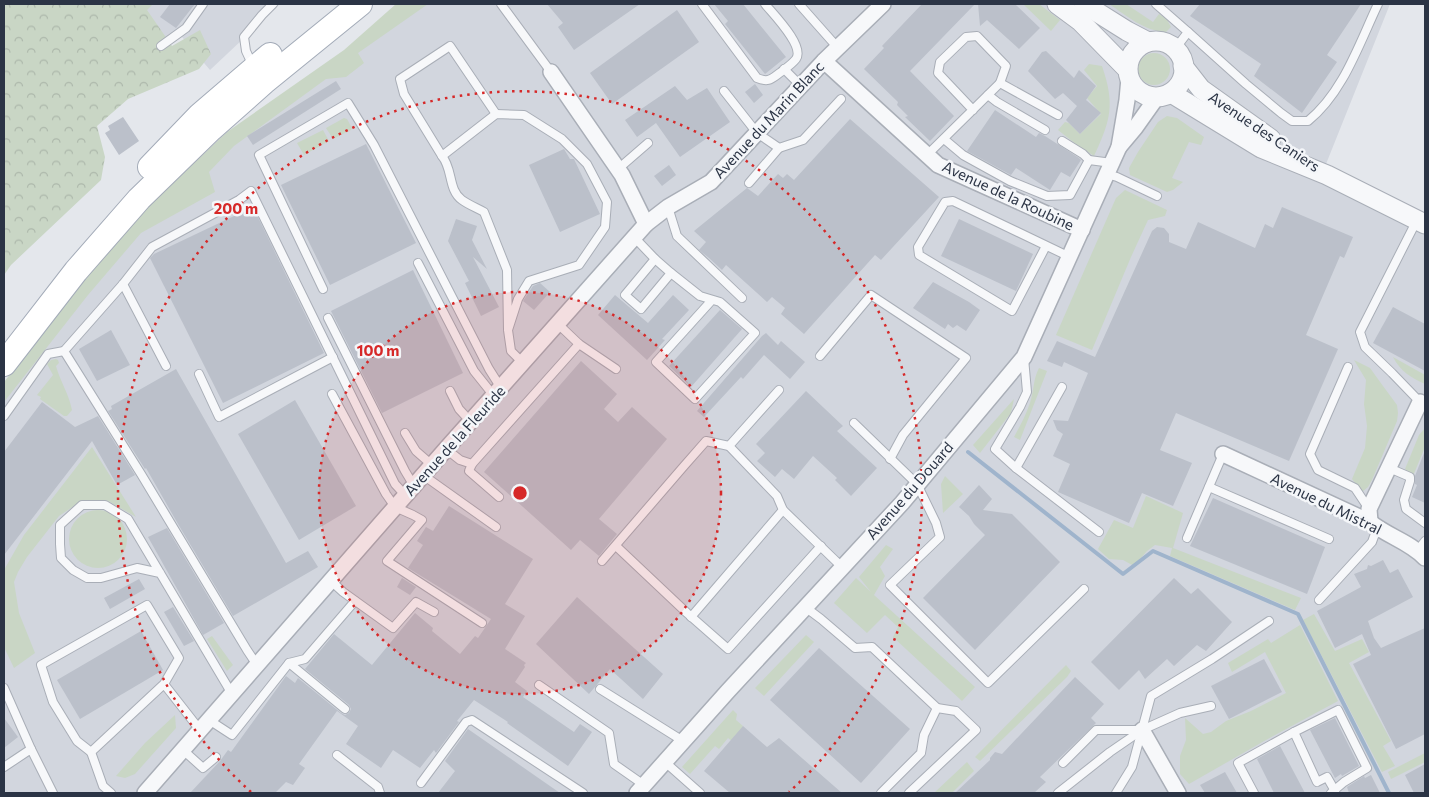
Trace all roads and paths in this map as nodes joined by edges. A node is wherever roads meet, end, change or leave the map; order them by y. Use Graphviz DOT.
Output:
graph roads {
  1 [pos="203,4"];
  2 [pos="273,4"];
  3 [pos="334,4"];
  4 [pos="360,4"];
  5 [pos="501,4"];
  6 [pos="702,4"];
  7 [pos="766,4"];
  8 [pos="799,4"];
  9 [pos="883,4"];
  10 [pos="1057,4"];
  11 [pos="1084,4"];
  12 [pos="1156,4"];
  13 [pos="1378,4"];
  14 [pos="1188,32"];
  15 [pos="1148,42"];
  16 [pos="161,46"];
  17 [pos="838,48"];
  18 [pos="1175,49"];
  19 [pos="824,61"];
  20 [pos="1184,66"];
  21 [pos="254,68"];
  22 [pos="784,70"];
  23 [pos="551,72"];
  24 [pos="1128,73"];
  25 [pos="1000,83"];
  26 [pos="801,86"];
  27 [pos="724,91"];
  28 [pos="988,95"];
  29 [pos="1164,95"];
  30 [pos="841,99"];
  31 [pos="973,110"];
  32 [pos="496,114"];
  33 [pos="1058,115"];
  34 [pos="1045,130"];
  35 [pos="757,132"];
  36 [pos="944,139"];
  37 [pos="1062,142"];
  38 [pos="648,143"];
  39 [pos="1119,147"];
  40 [pos="779,148"];
  41 [pos="442,156"];
  42 [pos="927,156"];
  43 [pos="1089,160"];
  44 [pos="618,169"];
  45 [pos="1109,169"];
  46 [pos="1327,175"];
  47 [pos="749,183"];
  48 [pos="1157,196"];
  49 [pos="668,207"];
  50 [pos="1421,222"];
  51 [pos="646,224"];
  52 [pos="1082,230"];
  53 [pos="634,237"];
  54 [pos="1046,246"];
  55 [pos="1070,257"];
  56 [pos="655,259"];
  57 [pos="418,263"];
  58 [pos="672,273"];
  59 [pos="123,284"];
  60 [pos="323,289"];
  61 [pos="742,298"];
  62 [pos="712,300"];
  63 [pos="328,318"];
  64 [pos="558,324"];
  65 [pos="508,330"];
  66 [pos="4,338"];
  67 [pos="579,344"];
  68 [pos="64,351"];
  69 [pos="820,356"];
  70 [pos="333,357"];
  71 [pos="1024,357"];
  72 [pos="523,363"];
  73 [pos="4,364"];
  74 [pos="166,366"];
  75 [pos="1348,367"];
  76 [pos="616,370"];
  77 [pos="199,374"];
  78 [pos="1062,387"];
  79 [pos="779,390"];
  80 [pos="450,391"];
  81 [pos="497,392"];
  82 [pos="332,394"];
  83 [pos="1423,402"];
  84 [pos="4,416"];
  85 [pos="471,422"];
  86 [pos="854,423"];
  87 [pos="405,432"];
  88 [pos="729,446"];
  89 [pos="446,449"];
  90 [pos="1223,454"];
  91 [pos="890,459"];
  92 [pos="472,464"];
  93 [pos="1016,468"];
  94 [pos="1389,468"];
  95 [pos="419,480"];
  96 [pos="917,484"];
  97 [pos="1209,486"];
  98 [pos="499,497"];
  99 [pos="395,507"];
  100 [pos="783,510"];
  101 [pos="1372,520"];
  102 [pos="1425,523"];
  103 [pos="496,527"];
  104 [pos="1100,532"];
  105 [pos="1187,538"];
  106 [pos="1329,539"];
  107 [pos="616,546"];
  108 [pos="821,546"];
  109 [pos="1423,550"];
  110 [pos="602,561"];
  111 [pos="842,567"];
  112 [pos="160,573"];
  113 [pos="331,581"];
  114 [pos="1084,589"];
  115 [pos="1319,600"];
  116 [pos="355,601"];
  117 [pos="805,607"];
  118 [pos="434,612"];
  119 [pos="691,617"];
  120 [pos="1269,621"];
  121 [pos="482,623"];
  122 [pos="289,663"];
  123 [pos="257,665"];
  124 [pos="164,684"];
  125 [pos="539,685"];
  126 [pos="4,688"];
  127 [pos="600,689"];
  128 [pos="232,694"];
  129 [pos="1211,706"];
  130 [pos="937,708"];
  131 [pos="344,709"];
  132 [pos="205,725"];
  133 [pos="1142,730"];
  134 [pos="1294,732"];
  135 [pos="683,741"];
  136 [pos="31,749"];
  137 [pos="184,750"];
  138 [pos="92,752"];
  139 [pos="337,755"];
  140 [pos="216,757"];
  141 [pos="665,762"];
  142 [pos="1063,763"];
  143 [pos="4,767"];
  144 [pos="421,783"];
  145 [pos="641,789"];
  146 [pos="1333,792"];
  147 [pos="53,793"];
  148 [pos="111,793"];
  149 [pos="145,793"];
  150 [pos="380,793"];
  151 [pos="583,793"];
  152 [pos="700,793"];
  153 [pos="881,793"];
  154 [pos="909,793"];
  155 [pos="1058,793"];
  156 [pos="1116,793"];
  157 [pos="1178,793"];
  158 [pos="1254,793"];
  1 -- 16 [label="lane"];
  2 -- 21 [label="lane"];
  3 -- 21 [label="main road"];
  4 -- 73 [label="main road"];
  5 -- 23 [label="lane"];
  6 -- 22 [label="lane"];
  7 -- 22 [label="lane"];
  8 -- 17 [label="lane"];
  9 -- 17 [label="street, Avenue du Marin Blanc"];
  10 -- 24 [label="street"];
  11 -- 15 [label="street"];
  12 -- 14 [label="lane"];
  13 -- 14 [label="lane"];
  14 -- 18 [label="lane"];
  15 -- 18 [label="street"];
  15 -- 24 [label="street"];
  17 -- 19 [label="street, Avenue du Marin Blanc"];
  18 -- 20 [label="street"];
  19 -- 26 [label="street, Avenue du Marin Blanc"];
  19 -- 42 [label="street, Avenue de la Roubine"];
  20 -- 29 [label="street"];
  20 -- 46 [label="street, Avenue des Caniers"];
  21 -- 66 [label="main road"];
  22 -- 26 [label="lane"];
  23 -- 44 [label="street"];
  24 -- 29 [label="street"];
  24 -- 39 [label="street, Avenue du Douard"];
  25 -- 28 [label="lane"];
  25 -- 31 [label="lane"];
  25 -- 33 [label="lane"];
  26 -- 35 [label="street, Avenue du Marin Blanc"];
  27 -- 35 [label="lane"];
  28 -- 31 [label="lane"];
  28 -- 34 [label="lane"];
  29 -- 39 [label="street, Avenue du Douard"];
  29 -- 46 [label="street, Avenue des Caniers"];
  30 -- 40 [label="lane"];
  31 -- 36 [label="lane"];
  32 -- 41 [label="lane"];
  32 -- 41 [label="lane"];
  32 -- 65 [label="lane"];
  35 -- 40 [label="lane"];
  35 -- 49 [label="street, Avenue du Marin Blanc"];
  36 -- 42 [label="lane"];
  36 -- 43 [label="lane"];
  37 -- 43 [label="lane"];
  38 -- 44 [label="lane"];
  39 -- 45 [label="street, Avenue du Douard"];
  40 -- 47 [label="lane"];
  41 -- 65 [label="lane"];
  42 -- 52 [label="street, Avenue de la Roubine"];
  43 -- 45 [label="lane"];
  44 -- 51 [label="street"];
  45 -- 48 [label="lane"];
  45 -- 52 [label="street, Avenue du Douard"];
  46 -- 50 [label="street, Avenue des Caniers"];
  49 -- 51 [label="street, Avenue du Marin Blanc"];
  49 -- 61 [label="lane"];
  50 -- 83 [label="lane"];
  51 -- 53 [label="street, Avenue de la Fleuride"];
  52 -- 55 [label="street, Avenue du Douard"];
  53 -- 56 [label="lane"];
  53 -- 64 [label="street, Avenue de la Fleuride"];
  54 -- 54 [label="lane"];
  54 -- 55 [label="lane"];
  55 -- 71 [label="street, Avenue du Douard"];
  56 -- 58 [label="lane"];
  56 -- 58 [label="lane"];
  57 -- 81 [label="lane"];
  58 -- 62 [label="lane"];
  59 -- 68 [label="lane"];
  59 -- 70 [label="lane"];
  59 -- 74 [label="lane"];
  60 -- 81 [label="lane"];
  62 -- 62 [label="lane"];
  63 -- 95 [label="lane"];
  64 -- 67 [label="lane"];
  64 -- 72 [label="street, Avenue de la Fleuride"];
  65 -- 72 [label="lane"];
  67 -- 76 [label="lane"];
  67 -- 92 [label="lane"];
  68 -- 84 [label="lane"];
  68 -- 123 [label="lane"];
  69 -- 91 [label="lane"];
  70 -- 77 [label="lane"];
  70 -- 95 [label="lane"];
  71 -- 93 [label="lane"];
  71 -- 96 [label="street, Avenue du Douard"];
  72 -- 81 [label="street, Avenue de la Fleuride"];
  75 -- 101 [label="lane"];
  78 -- 93 [label="lane"];
  79 -- 88 [label="lane"];
  80 -- 85 [label="lane"];
  81 -- 85 [label="street, Avenue de la Fleuride"];
  82 -- 99 [label="lane"];
  83 -- 94 [label="street"];
  85 -- 89 [label="street, Avenue de la Fleuride"];
  86 -- 91 [label="lane"];
  87 -- 95 [label="lane"];
  88 -- 100 [label="lane"];
  88 -- 107 [label="lane"];
  89 -- 92 [label="lane"];
  89 -- 95 [label="street, Avenue de la Fleuride"];
  90 -- 97 [label="lane"];
  90 -- 101 [label="street, Avenue du Mistral"];
  91 -- 96 [label="lane"];
  92 -- 98 [label="lane"];
  93 -- 104 [label="lane"];
  94 -- 101 [label="street"];
  94 -- 102 [label="lane"];
  95 -- 99 [label="street, Avenue de la Fleuride"];
  95 -- 103 [label="lane"];
  96 -- 111 [label="street, Avenue du Douard"];
  96 -- 114 [label="lane"];
  97 -- 105 [label="lane"];
  97 -- 106 [label="lane"];
  99 -- 113 [label="street, Avenue de la Fleuride"];
  99 -- 121 [label="lane"];
  100 -- 108 [label="lane"];
  100 -- 119 [label="lane"];
  101 -- 109 [label="street, Avenue du Mistral"];
  101 -- 115 [label="lane"];
  107 -- 110 [label="lane"];
  107 -- 119 [label="lane"];
  108 -- 111 [label="lane"];
  108 -- 119 [label="lane"];
  111 -- 117 [label="street, Avenue du Douard"];
  112 -- 112 [label="lane"];
  112 -- 128 [label="lane"];
  113 -- 116 [label="lane"];
  113 -- 123 [label="street, Avenue de la Fleuride"];
  116 -- 118 [label="lane"];
  116 -- 122 [label="lane"];
  117 -- 130 [label="lane"];
  117 -- 135 [label="street, Avenue du Douard"];
  120 -- 133 [label="lane"];
  122 -- 131 [label="lane"];
  122 -- 132 [label="lane"];
  123 -- 128 [label="street, Avenue de la Fleuride"];
  124 -- 132 [label="lane"];
  124 -- 138 [label="lane"];
  124 -- 138 [label="lane"];
  125 -- 145 [label="lane"];
  126 -- 136 [label="lane"];
  127 -- 135 [label="lane"];
  128 -- 132 [label="street, Avenue de la Fleuride"];
  129 -- 133 [label="lane"];
  130 -- 153 [label="lane"];
  130 -- 154 [label="lane"];
  132 -- 137 [label="street, Avenue de la Fleuride"];
  133 -- 142 [label="lane"];
  133 -- 155 [label="lane"];
  133 -- 156 [label="lane"];
  133 -- 157 [label="street"];
  134 -- 146 [label="lane"];
  134 -- 146 [label="lane"];
  134 -- 158 [label="lane"];
  135 -- 141 [label="street, Avenue du Douard"];
  136 -- 143 [label="lane"];
  136 -- 147 [label="lane"];
  137 -- 140 [label="lane"];
  137 -- 149 [label="street, Avenue de la Fleuride"];
  138 -- 148 [label="lane"];
  139 -- 150 [label="lane"];
  141 -- 145 [label="street, Avenue du Douard"];
  141 -- 152 [label="lane"];
  144 -- 151 [label="lane"];
}
